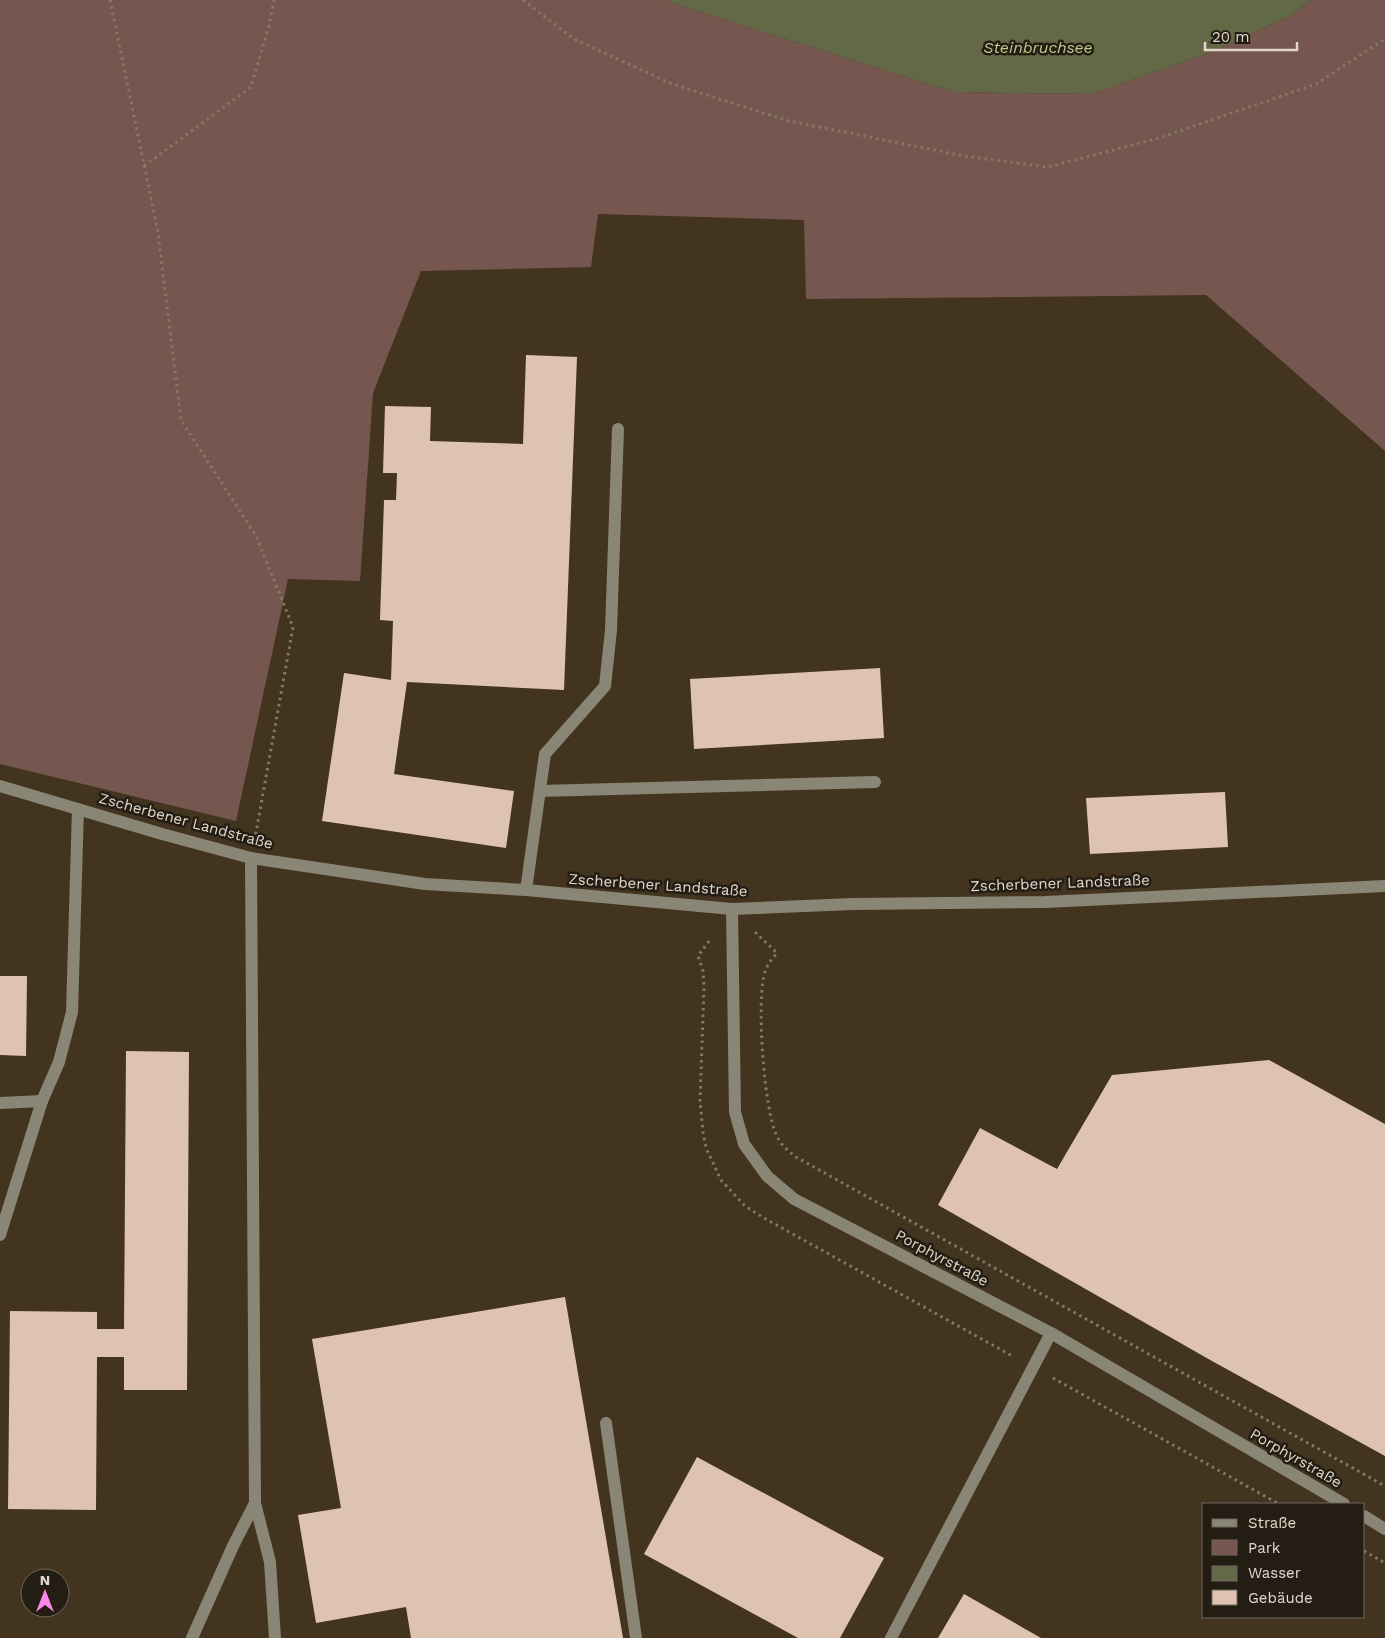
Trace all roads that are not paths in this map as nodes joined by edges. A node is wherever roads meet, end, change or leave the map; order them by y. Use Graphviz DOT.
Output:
graph roads {
  1 [pos="618,429"];
  2 [pos="875,782"];
  3 [pos="0,786"];
  4 [pos="540,791"];
  5 [pos="78,809"];
  6 [pos="251,858"];
  7 [pos="1385,886"];
  8 [pos="526,890"];
  9 [pos="732,909"];
  10 [pos="42,1101"];
  11 [pos="0,1103"];
  12 [pos="0,1236"];
  13 [pos="1051,1333"];
  14 [pos="606,1423"];
  15 [pos="255,1503"];
  16 [pos="1342,1503"];
  17 [pos="1365,1517"];
  18 [pos="1385,1528"];
  19 [pos="192,1638"];
  20 [pos="275,1638"];
  21 [pos="636,1638"];
  22 [pos="891,1638"];
  1 -- 4 [label="street"];
  2 -- 4 [label="street"];
  3 -- 5 [label="street, Zscherbener Landstraße"];
  4 -- 8 [label="street"];
  5 -- 6 [label="street, Zscherbener Landstraße"];
  5 -- 10 [label="street"];
  6 -- 8 [label="street, Zscherbener Landstraße"];
  6 -- 15 [label="street"];
  7 -- 9 [label="street, Zscherbener Landstraße"];
  8 -- 9 [label="street, Zscherbener Landstraße"];
  9 -- 13 [label="street, Porphyrstraße"];
  10 -- 11 [label="street"];
  10 -- 12 [label="street"];
  13 -- 16 [label="street, Porphyrstraße"];
  13 -- 22 [label="street"];
  14 -- 21 [label="street"];
  15 -- 19 [label="street"];
  15 -- 20 [label="street"];
  17 -- 18 [label="street"];
}
